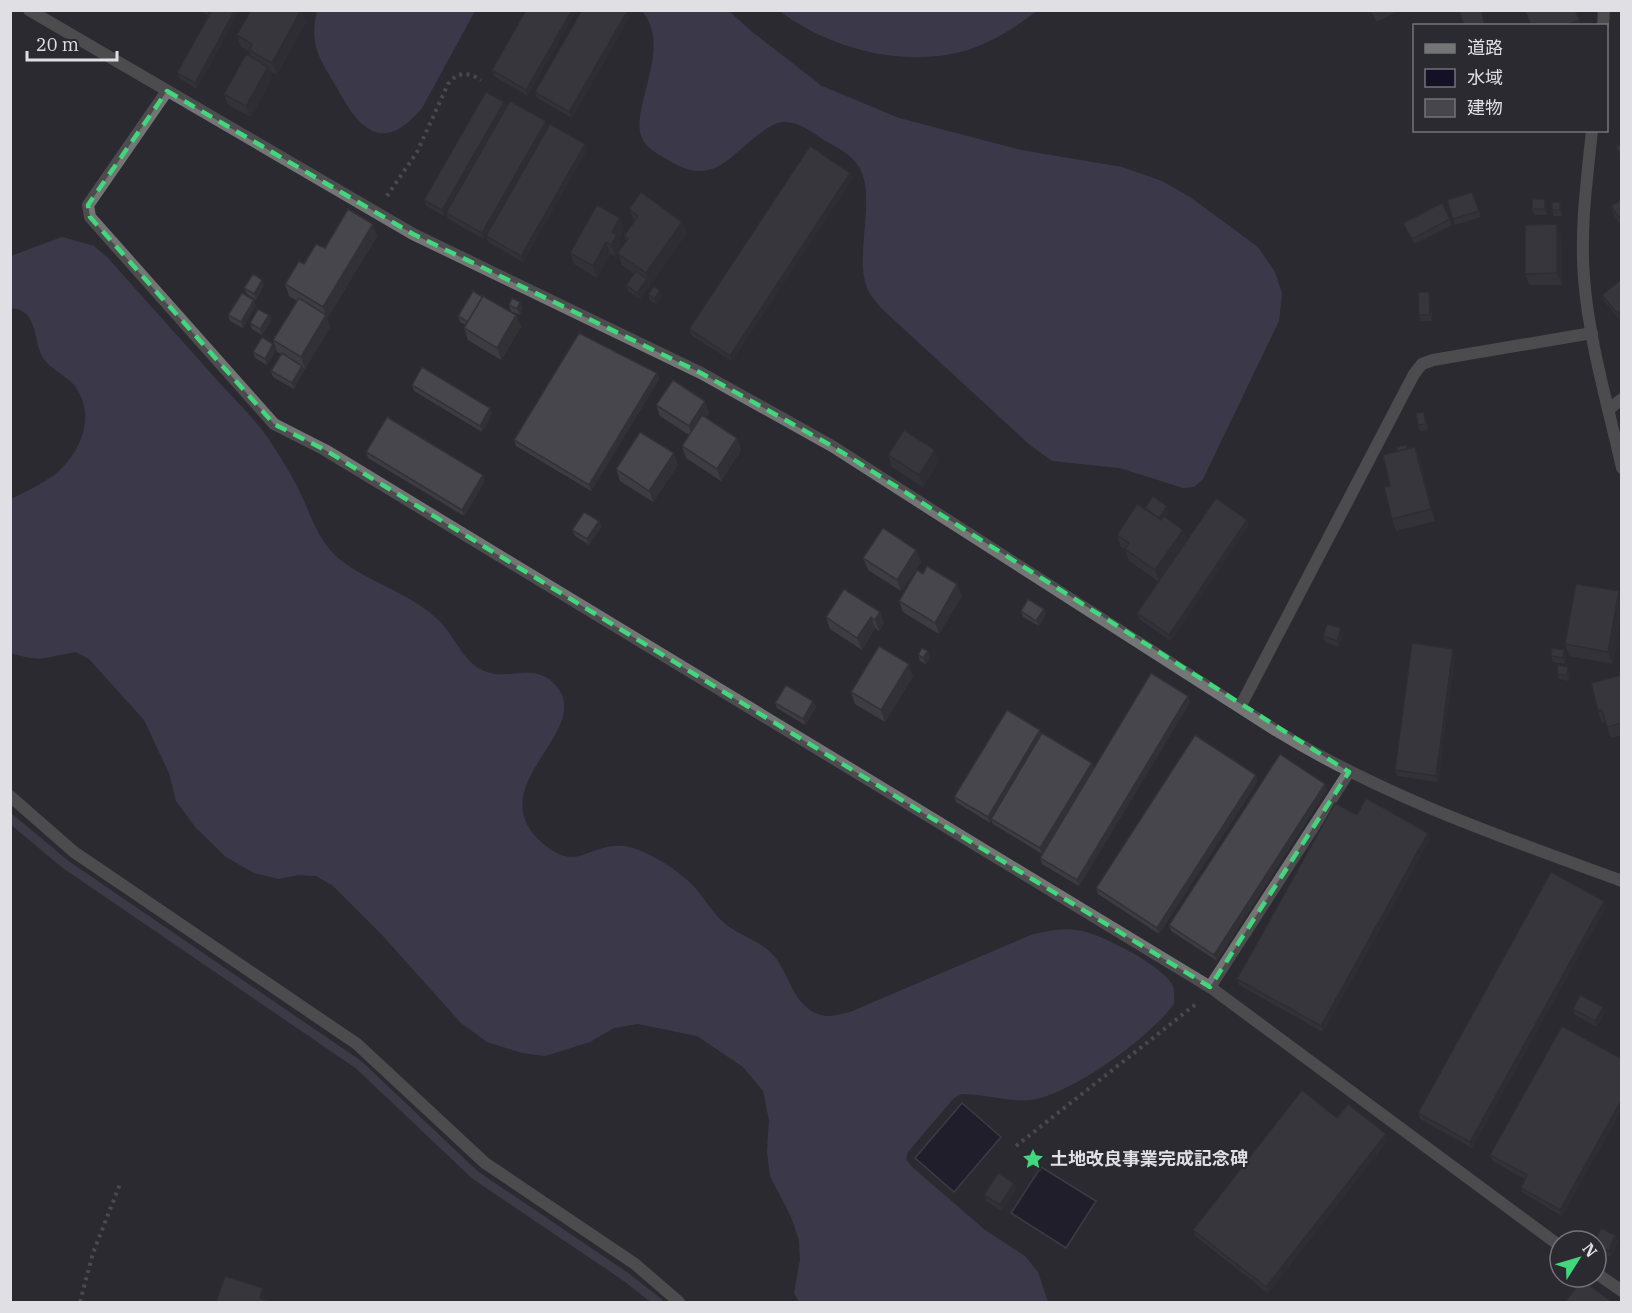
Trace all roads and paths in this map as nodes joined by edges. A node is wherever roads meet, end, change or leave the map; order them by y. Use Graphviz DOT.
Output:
graph roads {
  1 [pos="29,10"];
  2 [pos="481,80"];
  3 [pos="166,91"];
  4 [pos="1592,132"];
  5 [pos="379,214"];
  6 [pos="1592,333"];
  7 [pos="1622,399"];
  8 [pos="1609,409"];
  9 [pos="1622,468"];
  10 [pos="1240,707"];
  11 [pos="1349,772"];
  12 [pos="10,796"];
  13 [pos="1622,881"];
  14 [pos="1210,987"];
  15 [pos="1016,1146"];
  16 [pos="120,1184"];
  17 [pos="1548,1237"];
  18 [pos="1608,1282"];
  19 [pos="1622,1292"];
  20 [pos="80,1302"];
  21 [pos="679,1302"];
  1 -- 3 [label="street"];
  2 -- 5 [label="path"];
  3 -- 5 [label="street"];
  3 -- 14 [label="street"];
  4 -- 6 [label="street"];
  5 -- 10 [label="street"];
  6 -- 8 [label="street"];
  6 -- 10 [label="street"];
  7 -- 8 [label="street"];
  8 -- 9 [label="street"];
  10 -- 11 [label="street"];
  11 -- 13 [label="street"];
  11 -- 14 [label="street"];
  12 -- 21 [label="street"];
  14 -- 15 [label="path"];
  14 -- 17 [label="street"];
  16 -- 20 [label="path"];
  18 -- 19 [label="street"];
}
